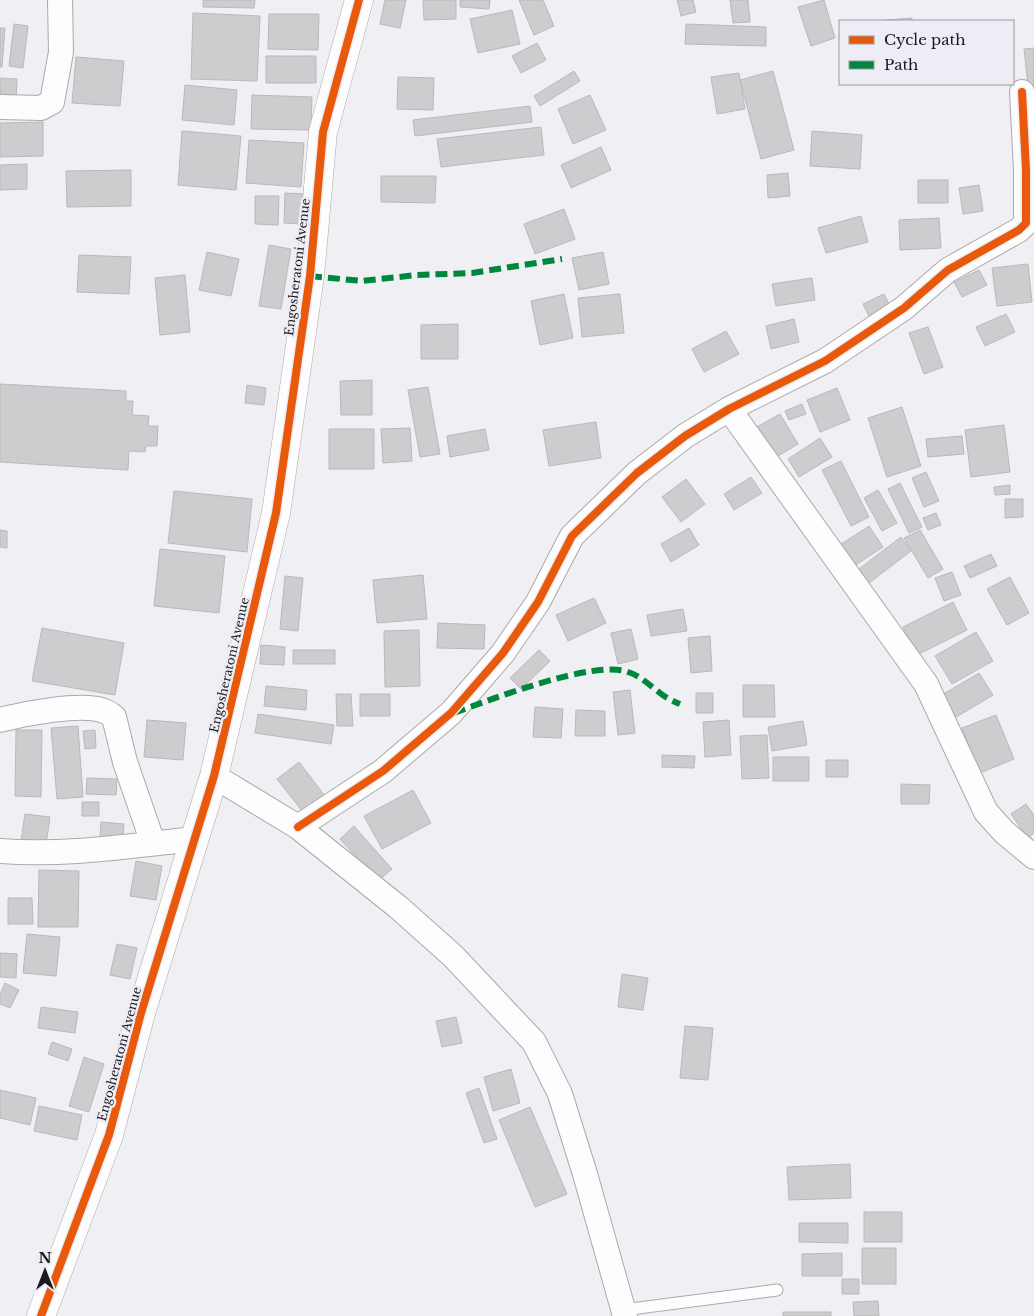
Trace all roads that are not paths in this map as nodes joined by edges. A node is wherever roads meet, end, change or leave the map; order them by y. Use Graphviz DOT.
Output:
graph roads {
  1 [pos="60,0"];
  2 [pos="359,0"];
  3 [pos="1023,90"];
  4 [pos="0,107"];
  5 [pos="729,409"];
  6 [pos="0,720"];
  7 [pos="214,776"];
  8 [pos="298,827"];
  9 [pos="195,838"];
  10 [pos="153,843"];
  11 [pos="0,850"];
  12 [pos="1034,857"];
  13 [pos="777,1290"];
  14 [pos="624,1313"];
  15 [pos="41,1316"];
  1 -- 4 [label="street"];
  2 -- 7 [label="street, Engosheratoni Avenue"];
  3 -- 5 [label="street"];
  5 -- 8 [label="street"];
  5 -- 12 [label="street"];
  6 -- 10 [label="street"];
  7 -- 8 [label="street"];
  7 -- 9 [label="street, Engosheratoni Avenue"];
  8 -- 14 [label="street"];
  9 -- 10 [label="street"];
  9 -- 15 [label="street, Engosheratoni Avenue"];
  10 -- 11 [label="street"];
  13 -- 14 [label="lane"];
}
